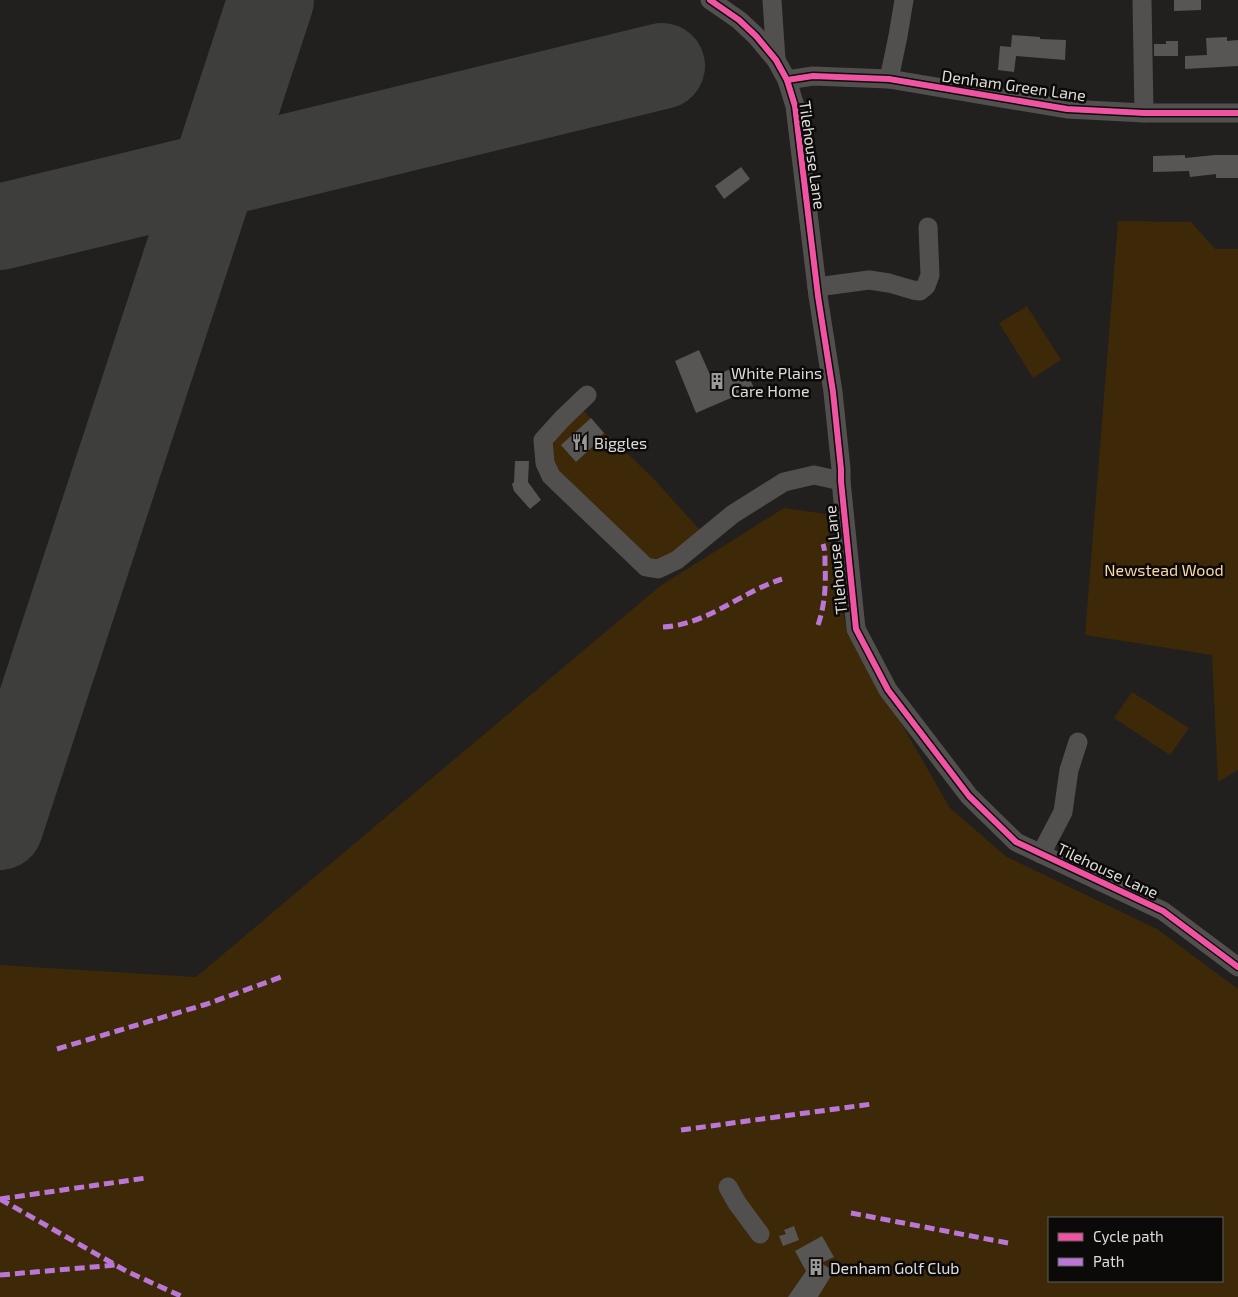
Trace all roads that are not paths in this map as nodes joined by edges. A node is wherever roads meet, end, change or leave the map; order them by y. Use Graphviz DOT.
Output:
graph roads {
  1 [pos="710,0"];
  2 [pos="772,0"];
  3 [pos="904,0"];
  4 [pos="1142,0"];
  5 [pos="776,60"];
  6 [pos="889,79"];
  7 [pos="787,80"];
  8 [pos="1144,113"];
  9 [pos="1238,113"];
  10 [pos="928,226"];
  11 [pos="817,288"];
  12 [pos="587,395"];
  13 [pos="841,481"];
  14 [pos="1078,742"];
  15 [pos="1042,854"];
  16 [pos="1238,967"];
  17 [pos="728,1187"];
  18 [pos="760,1234"];
  1 -- 5 [label="street, Tilehouse Lane"];
  2 -- 5 [label="street"];
  3 -- 6 [label="street"];
  4 -- 8 [label="street"];
  5 -- 7 [label="street, Tilehouse Lane"];
  6 -- 7 [label="street, Denham Green Lane"];
  6 -- 8 [label="street, Denham Green Lane"];
  7 -- 11 [label="street, Tilehouse Lane"];
  8 -- 9 [label="street, Denham Green Lane"];
  10 -- 11 [label="street"];
  11 -- 13 [label="street, Tilehouse Lane"];
  12 -- 13 [label="street"];
  13 -- 15 [label="street, Tilehouse Lane"];
  14 -- 15 [label="street"];
  15 -- 16 [label="street, Tilehouse Lane"];
  17 -- 18 [label="street"];
}
